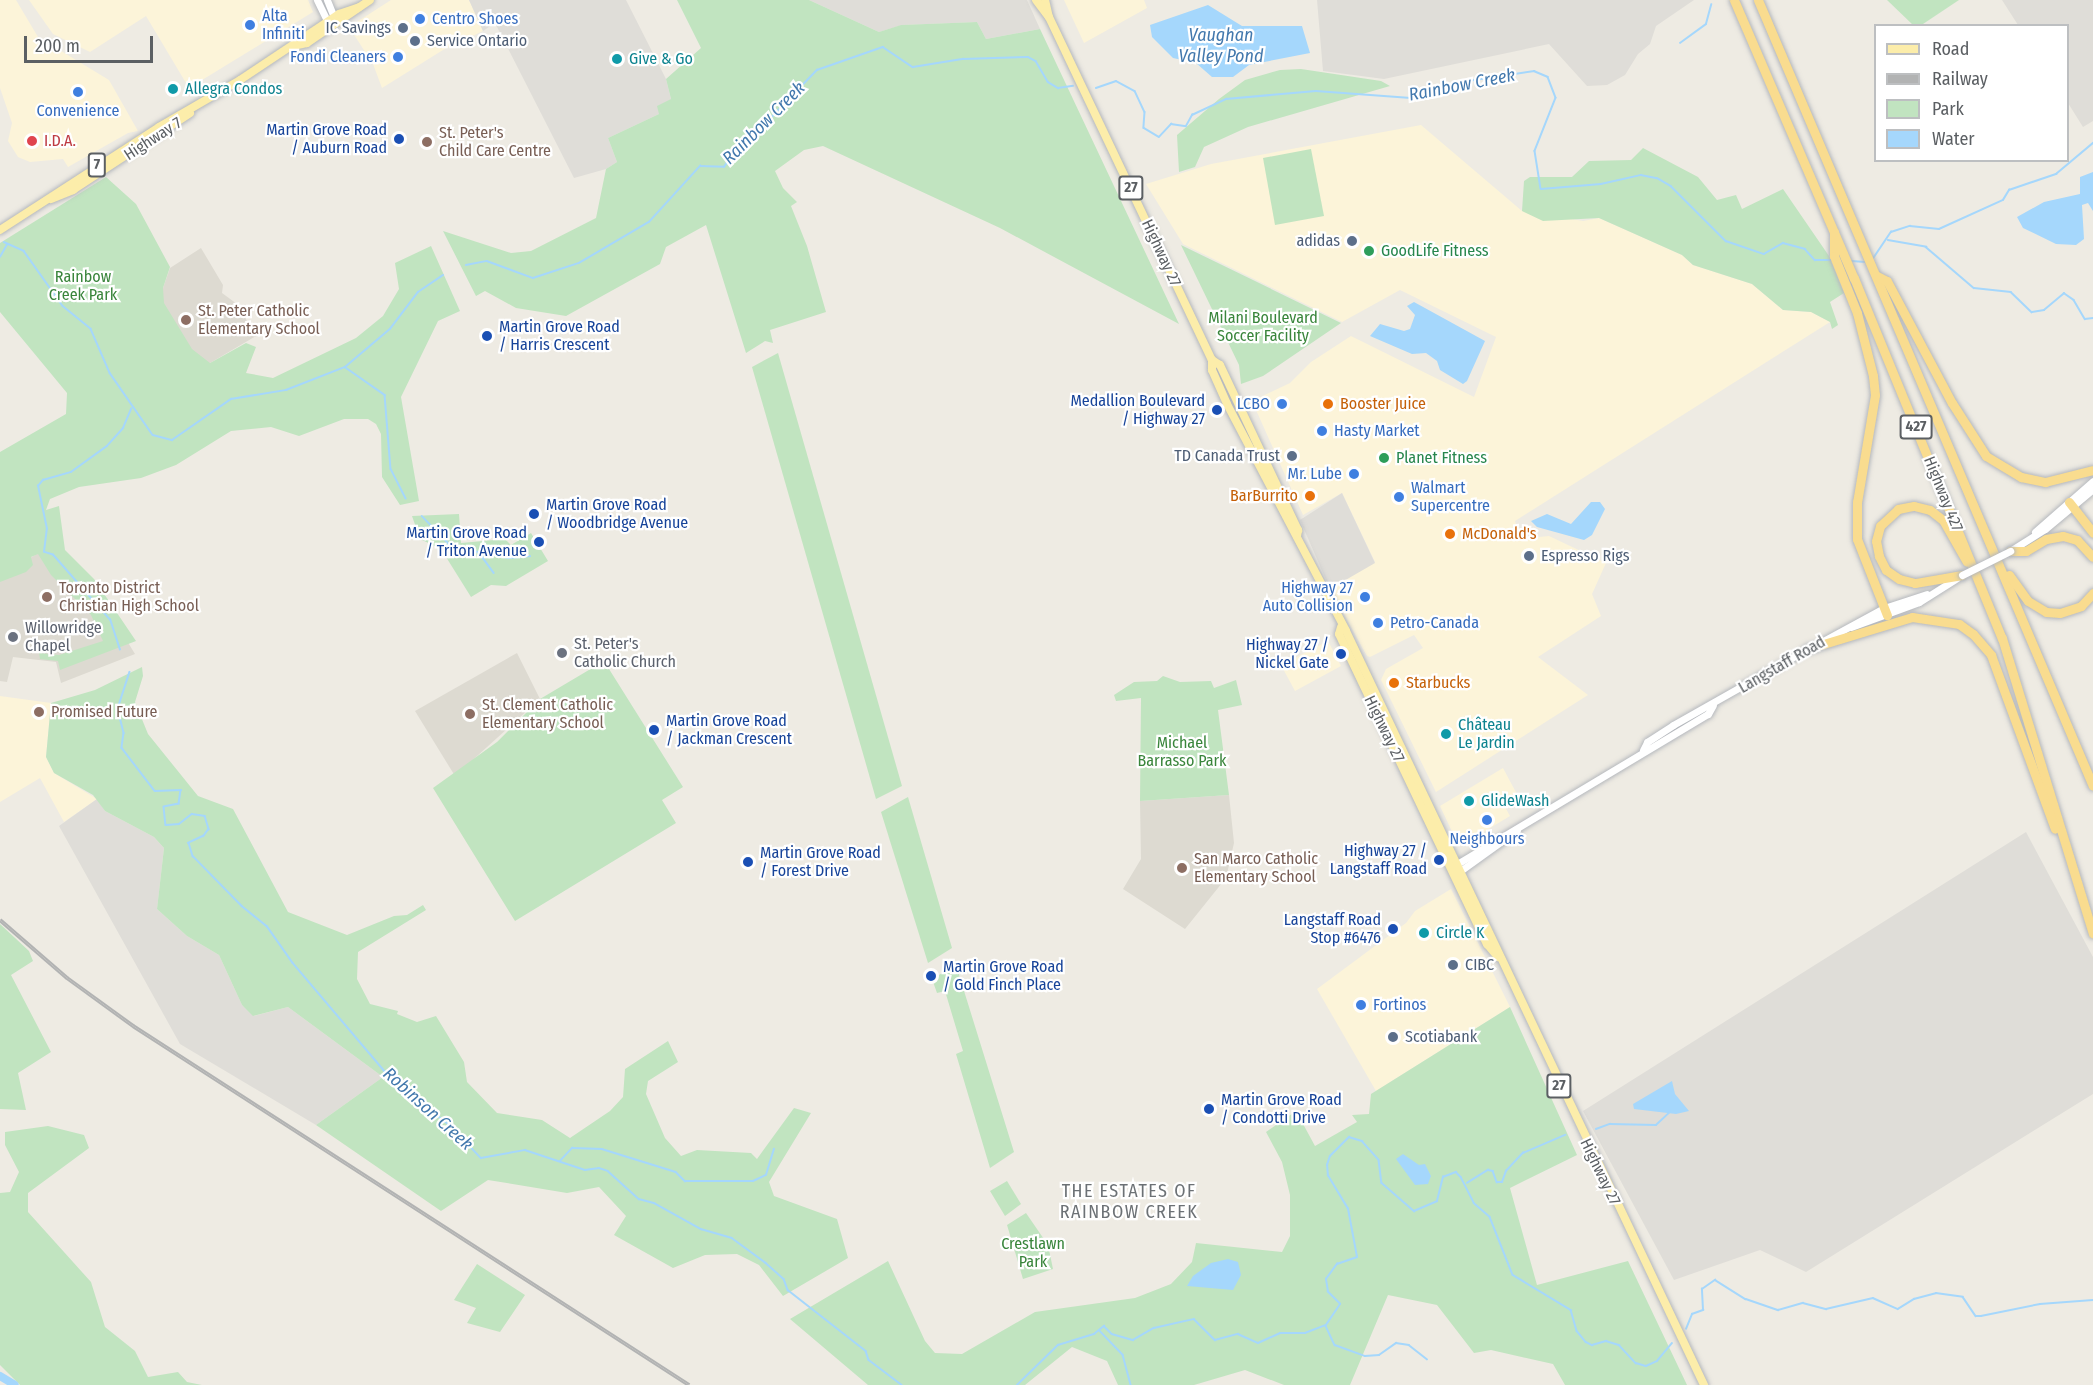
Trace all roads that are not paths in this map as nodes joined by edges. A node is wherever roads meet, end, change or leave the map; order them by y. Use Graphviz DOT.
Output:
graph roads {
  1 [pos="317,0"];
  2 [pos="327,0"];
  3 [pos="370,0"];
  4 [pos="1036,0"];
  5 [pos="1046,0"];
  6 [pos="1734,0"];
  7 [pos="1758,0"];
  8 [pos="1049,17"];
  9 [pos="332,23"];
  10 [pos="194,109"];
  11 [pos="86,173"];
  12 [pos="83,184"];
  13 [pos="47,201"];
  14 [pos="0,230"];
  15 [pos="1838,250"];
  16 [pos="1877,276"];
  17 [pos="2093,470"];
  18 [pos="2093,481"];
  19 [pos="2093,489"];
  20 [pos="2071,504"];
  21 [pos="2093,533"];
  22 [pos="1991,544"];
  23 [pos="2010,551"];
  24 [pos="2093,557"];
  25 [pos="1962,575"];
  26 [pos="1977,576"];
  27 [pos="2093,593"];
  28 [pos="1885,612"];
  29 [pos="1341,627"];
  30 [pos="1807,649"];
  31 [pos="2093,786"];
  32 [pos="1458,870"];
  33 [pos="2089,922"];
  34 [pos="2093,933"];
  35 [pos="1704,1385"];
  1 -- 9 [label="main road"];
  2 -- 9 [label="main road"];
  3 -- 9 [label="main road, Highway 7 / 7"];
  4 -- 8 [label="main road, Highway 27 / 27"];
  5 -- 8 [label="main road, Highway 27 / 27"];
  6 -- 15 [label="highway, Highway 427 / 427"];
  7 -- 16 [label="highway, Highway 427 / 427"];
  8 -- 29 [label="main road, Highway 27 / 27"];
  9 -- 10 [label="main road, Highway 7 / 7"];
  10 -- 11 [label="main road, Highway 7 / 7"];
  10 -- 12 [label="main road, Highway 7 / 7"];
  11 -- 12 [label="main road"];
  11 -- 13 [label="main road, Highway 7 / 7"];
  12 -- 13 [label="main road, Highway 7 / 7"];
  13 -- 14 [label="main road, Highway 7 / 7"];
  15 -- 26 [label="highway, Highway 427 / 427"];
  15 -- 28 [label="highway"];
  16 -- 17 [label="highway"];
  16 -- 22 [label="highway, Highway 427 / 427"];
  18 -- 20 [label="main road, Langstaff Road"];
  19 -- 20 [label="main road, Langstaff Road"];
  20 -- 21 [label="highway"];
  20 -- 23 [label="main road, Langstaff Road"];
  22 -- 27 [label="highway"];
  22 -- 31 [label="highway, Highway 427 / 427"];
  23 -- 24 [label="highway"];
  23 -- 25 [label="main road, Langstaff Road, bridge"];
  25 -- 26 [label="highway"];
  25 -- 28 [label="main road, Langstaff Road"];
  26 -- 33 [label="highway, Highway 427 / 427"];
  28 -- 30 [label="main road, Langstaff Road"];
  29 -- 32 [label="main road, Highway 27 / 27"];
  29 -- 32 [label="main road, Highway 27 / 27"];
  30 -- 32 [label="main road, Langstaff Road"];
  30 -- 33 [label="highway"];
  32 -- 35 [label="main road, Highway 27 / 27"];
  33 -- 34 [label="highway, Highway 427 / 427"];
}
